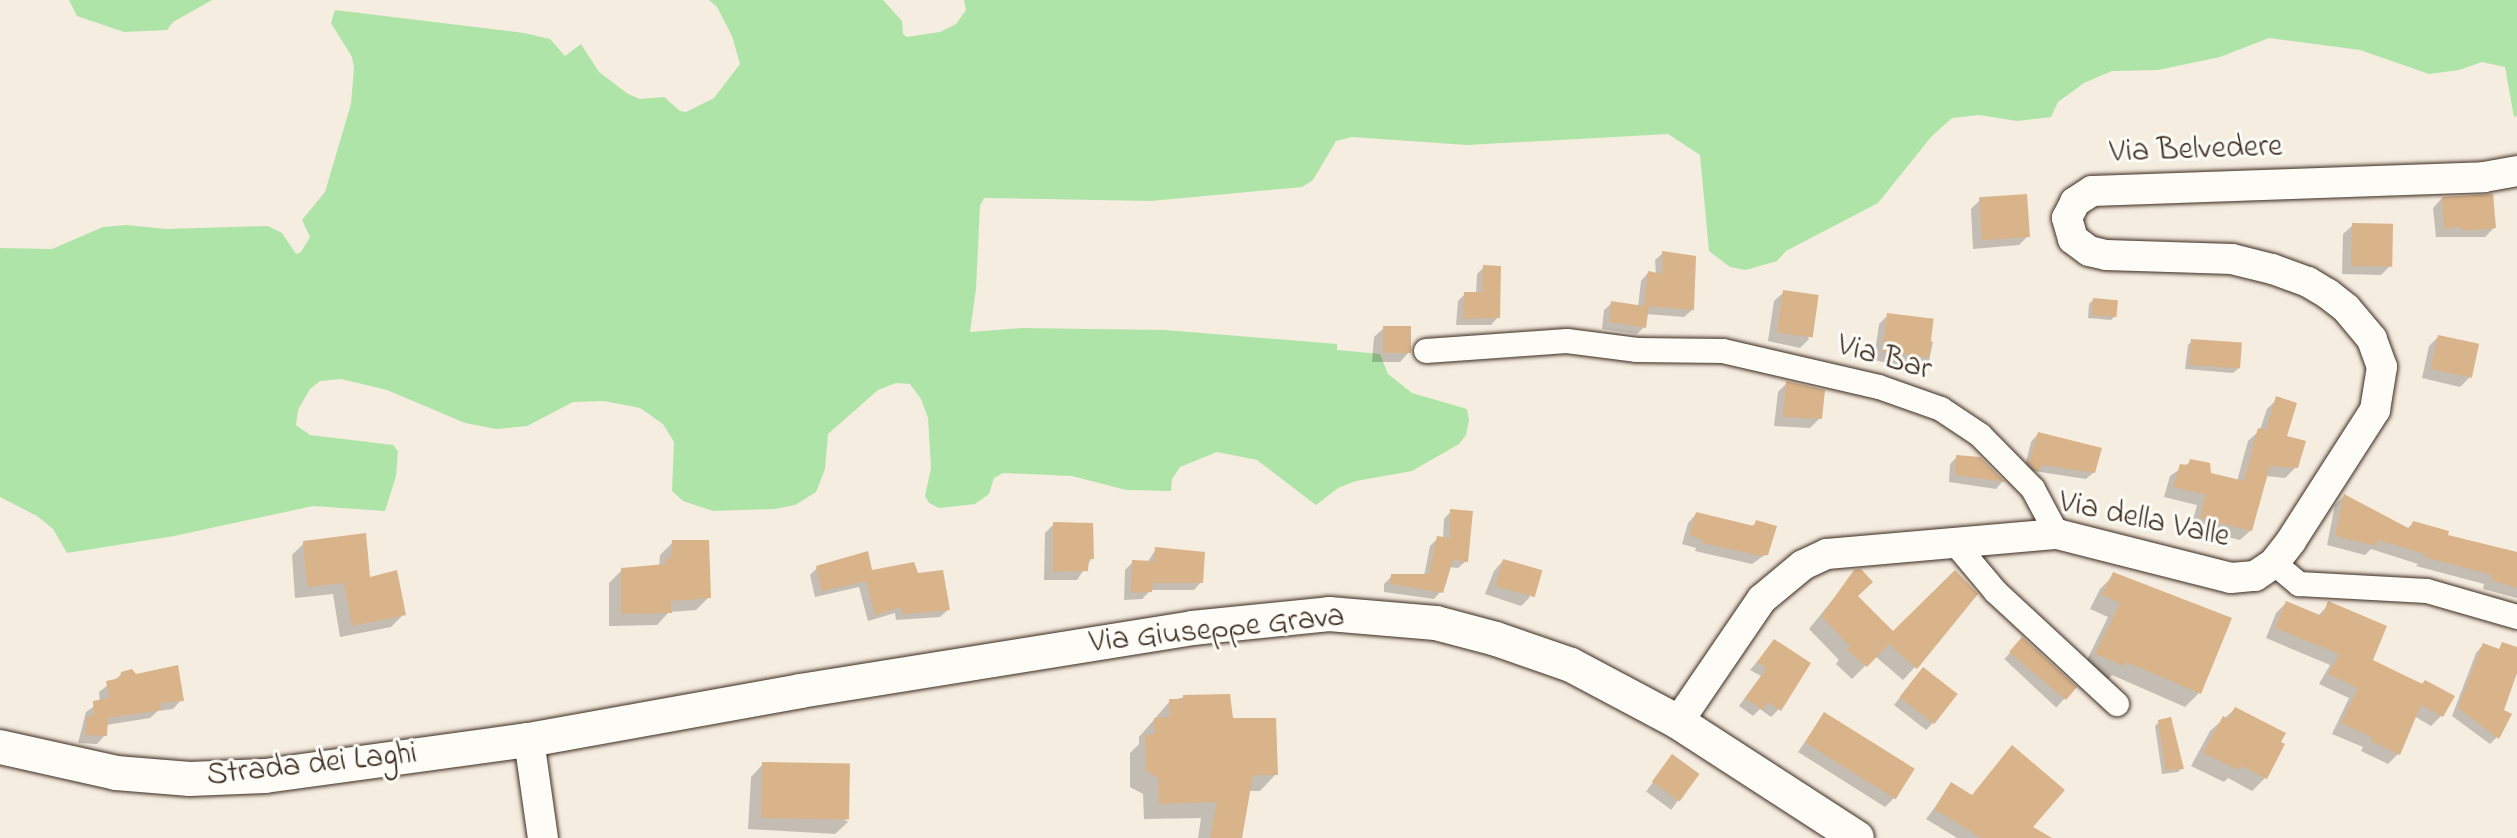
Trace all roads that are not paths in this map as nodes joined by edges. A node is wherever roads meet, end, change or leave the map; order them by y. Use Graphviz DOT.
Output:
graph roads {
  1 [pos="2517,171"];
  2 [pos="1426,351"];
  3 [pos="2057,534"];
  4 [pos="1954,542"];
  5 [pos="2274,563"];
  6 [pos="2517,617"];
  7 [pos="2117,704"];
  8 [pos="1678,722"];
  9 [pos="529,740"];
  10 [pos="0,747"];
  11 [pos="543,838"];
  12 [pos="1857,838"];
  1 -- 5 [label="street, Via Belvedere"];
  2 -- 3 [label="street, Via Bar"];
  3 -- 4 [label="street, Via della Valle"];
  3 -- 5 [label="street, Via della Valle"];
  4 -- 7 [label="street"];
  4 -- 8 [label="street, Via della Valle"];
  5 -- 6 [label="street"];
  8 -- 9 [label="main road, Via Giuseppe Grava"];
  8 -- 12 [label="main road, Via Giuseppe Grava"];
  9 -- 10 [label="main road, Strada dei Laghi"];
  9 -- 11 [label="street"];
}
